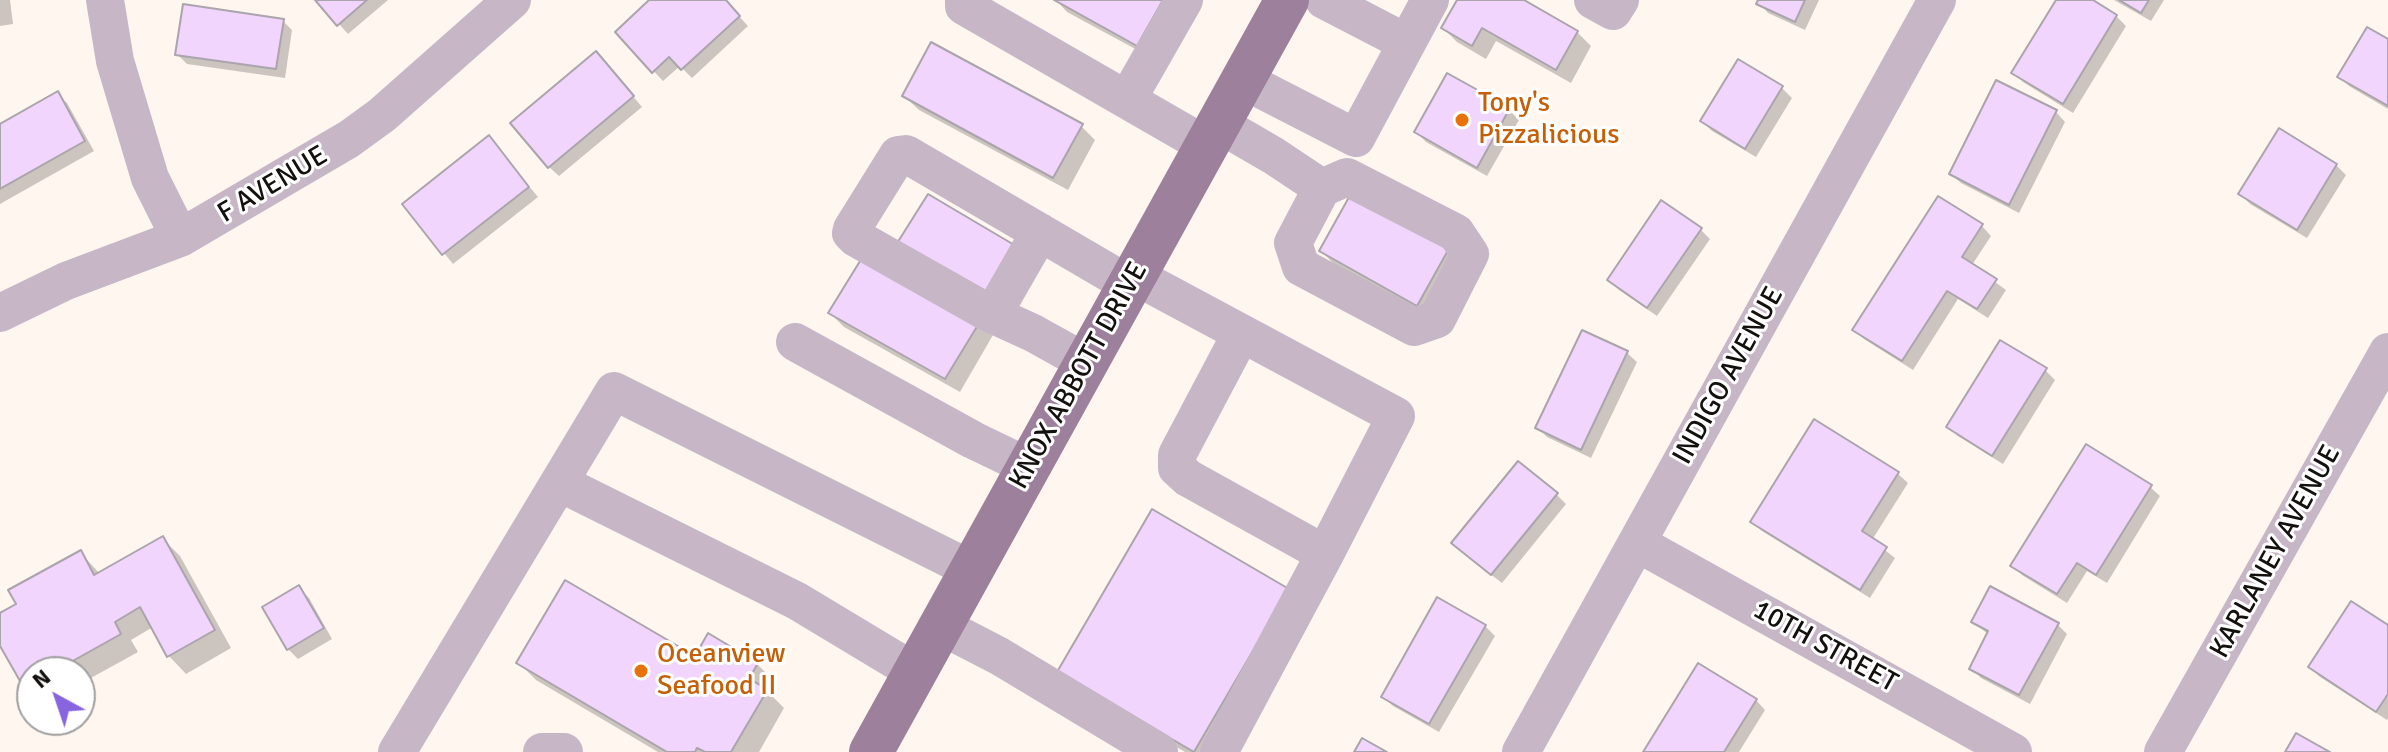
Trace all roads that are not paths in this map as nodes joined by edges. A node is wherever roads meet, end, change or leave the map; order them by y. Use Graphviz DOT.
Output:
graph roads {
  1 [pos="105,0"];
  2 [pos="512,0"];
  3 [pos="964,0"];
  4 [pos="1184,0"];
  5 [pos="1430,0"];
  6 [pos="1593,0"];
  7 [pos="1620,0"];
  8 [pos="1937,0"];
  9 [pos="1294,1"];
  10 [pos="1407,43"];
  11 [pos="1243,80"];
  12 [pos="1127,100"];
  13 [pos="1213,135"];
  14 [pos="1322,188"];
  15 [pos="1040,232"];
  16 [pos="180,238"];
  17 [pos="1132,280"];
  18 [pos="0,313"];
  19 [pos="993,314"];
  20 [pos="1241,334"];
  21 [pos="795,342"];
  22 [pos="2388,352"];
  23 [pos="1087,363"];
  24 [pos="1029,467"];
  25 [pos="560,483"];
  26 [pos="1637,543"];
  27 [pos="1325,554"];
  28 [pos="972,570"];
  29 [pos="941,626"];
  30 [pos="915,672"];
  31 [pos="397,752"];
  32 [pos="542,752"];
  33 [pos="564,752"];
  34 [pos="871,752"];
  35 [pos="1159,752"];
  36 [pos="1219,752"];
  37 [pos="1521,752"];
  38 [pos="2013,752"];
  39 [pos="2163,752"];
  1 -- 16 [label="street"];
  2 -- 16 [label="street, F AVENUE"];
  3 -- 12 [label="street"];
  4 -- 12 [label="street"];
  5 -- 10 [label="street"];
  6 -- 7 [label="street"];
  8 -- 26 [label="street, INDIGO AVENUE"];
  9 -- 10 [label="street"];
  9 -- 11 [label="main road, KNOX ABBOTT DRIVE"];
  10 -- 11 [label="street"];
  11 -- 13 [label="main road, KNOX ABBOTT DRIVE"];
  12 -- 13 [label="street"];
  13 -- 14 [label="street"];
  13 -- 17 [label="main road, KNOX ABBOTT DRIVE"];
  14 -- 14 [label="street"];
  15 -- 17 [label="street"];
  15 -- 19 [label="street"];
  15 -- 19 [label="street"];
  16 -- 18 [label="street, F AVENUE"];
  17 -- 20 [label="street"];
  17 -- 23 [label="main road, KNOX ABBOTT DRIVE"];
  19 -- 23 [label="street"];
  20 -- 27 [label="street"];
  20 -- 27 [label="street"];
  21 -- 24 [label="street"];
  22 -- 39 [label="street, KARLANEY AVENUE"];
  23 -- 24 [label="main road, KNOX ABBOTT DRIVE"];
  24 -- 28 [label="main road, KNOX ABBOTT DRIVE"];
  25 -- 28 [label="street"];
  25 -- 30 [label="street"];
  25 -- 31 [label="street"];
  26 -- 37 [label="street, INDIGO AVENUE"];
  26 -- 38 [label="street, 10TH STREET"];
  27 -- 36 [label="street"];
  28 -- 29 [label="main road, KNOX ABBOTT DRIVE"];
  29 -- 30 [label="main road, KNOX ABBOTT DRIVE"];
  29 -- 35 [label="street"];
  30 -- 34 [label="main road, KNOX ABBOTT DRIVE"];
  32 -- 33 [label="street"];
}
